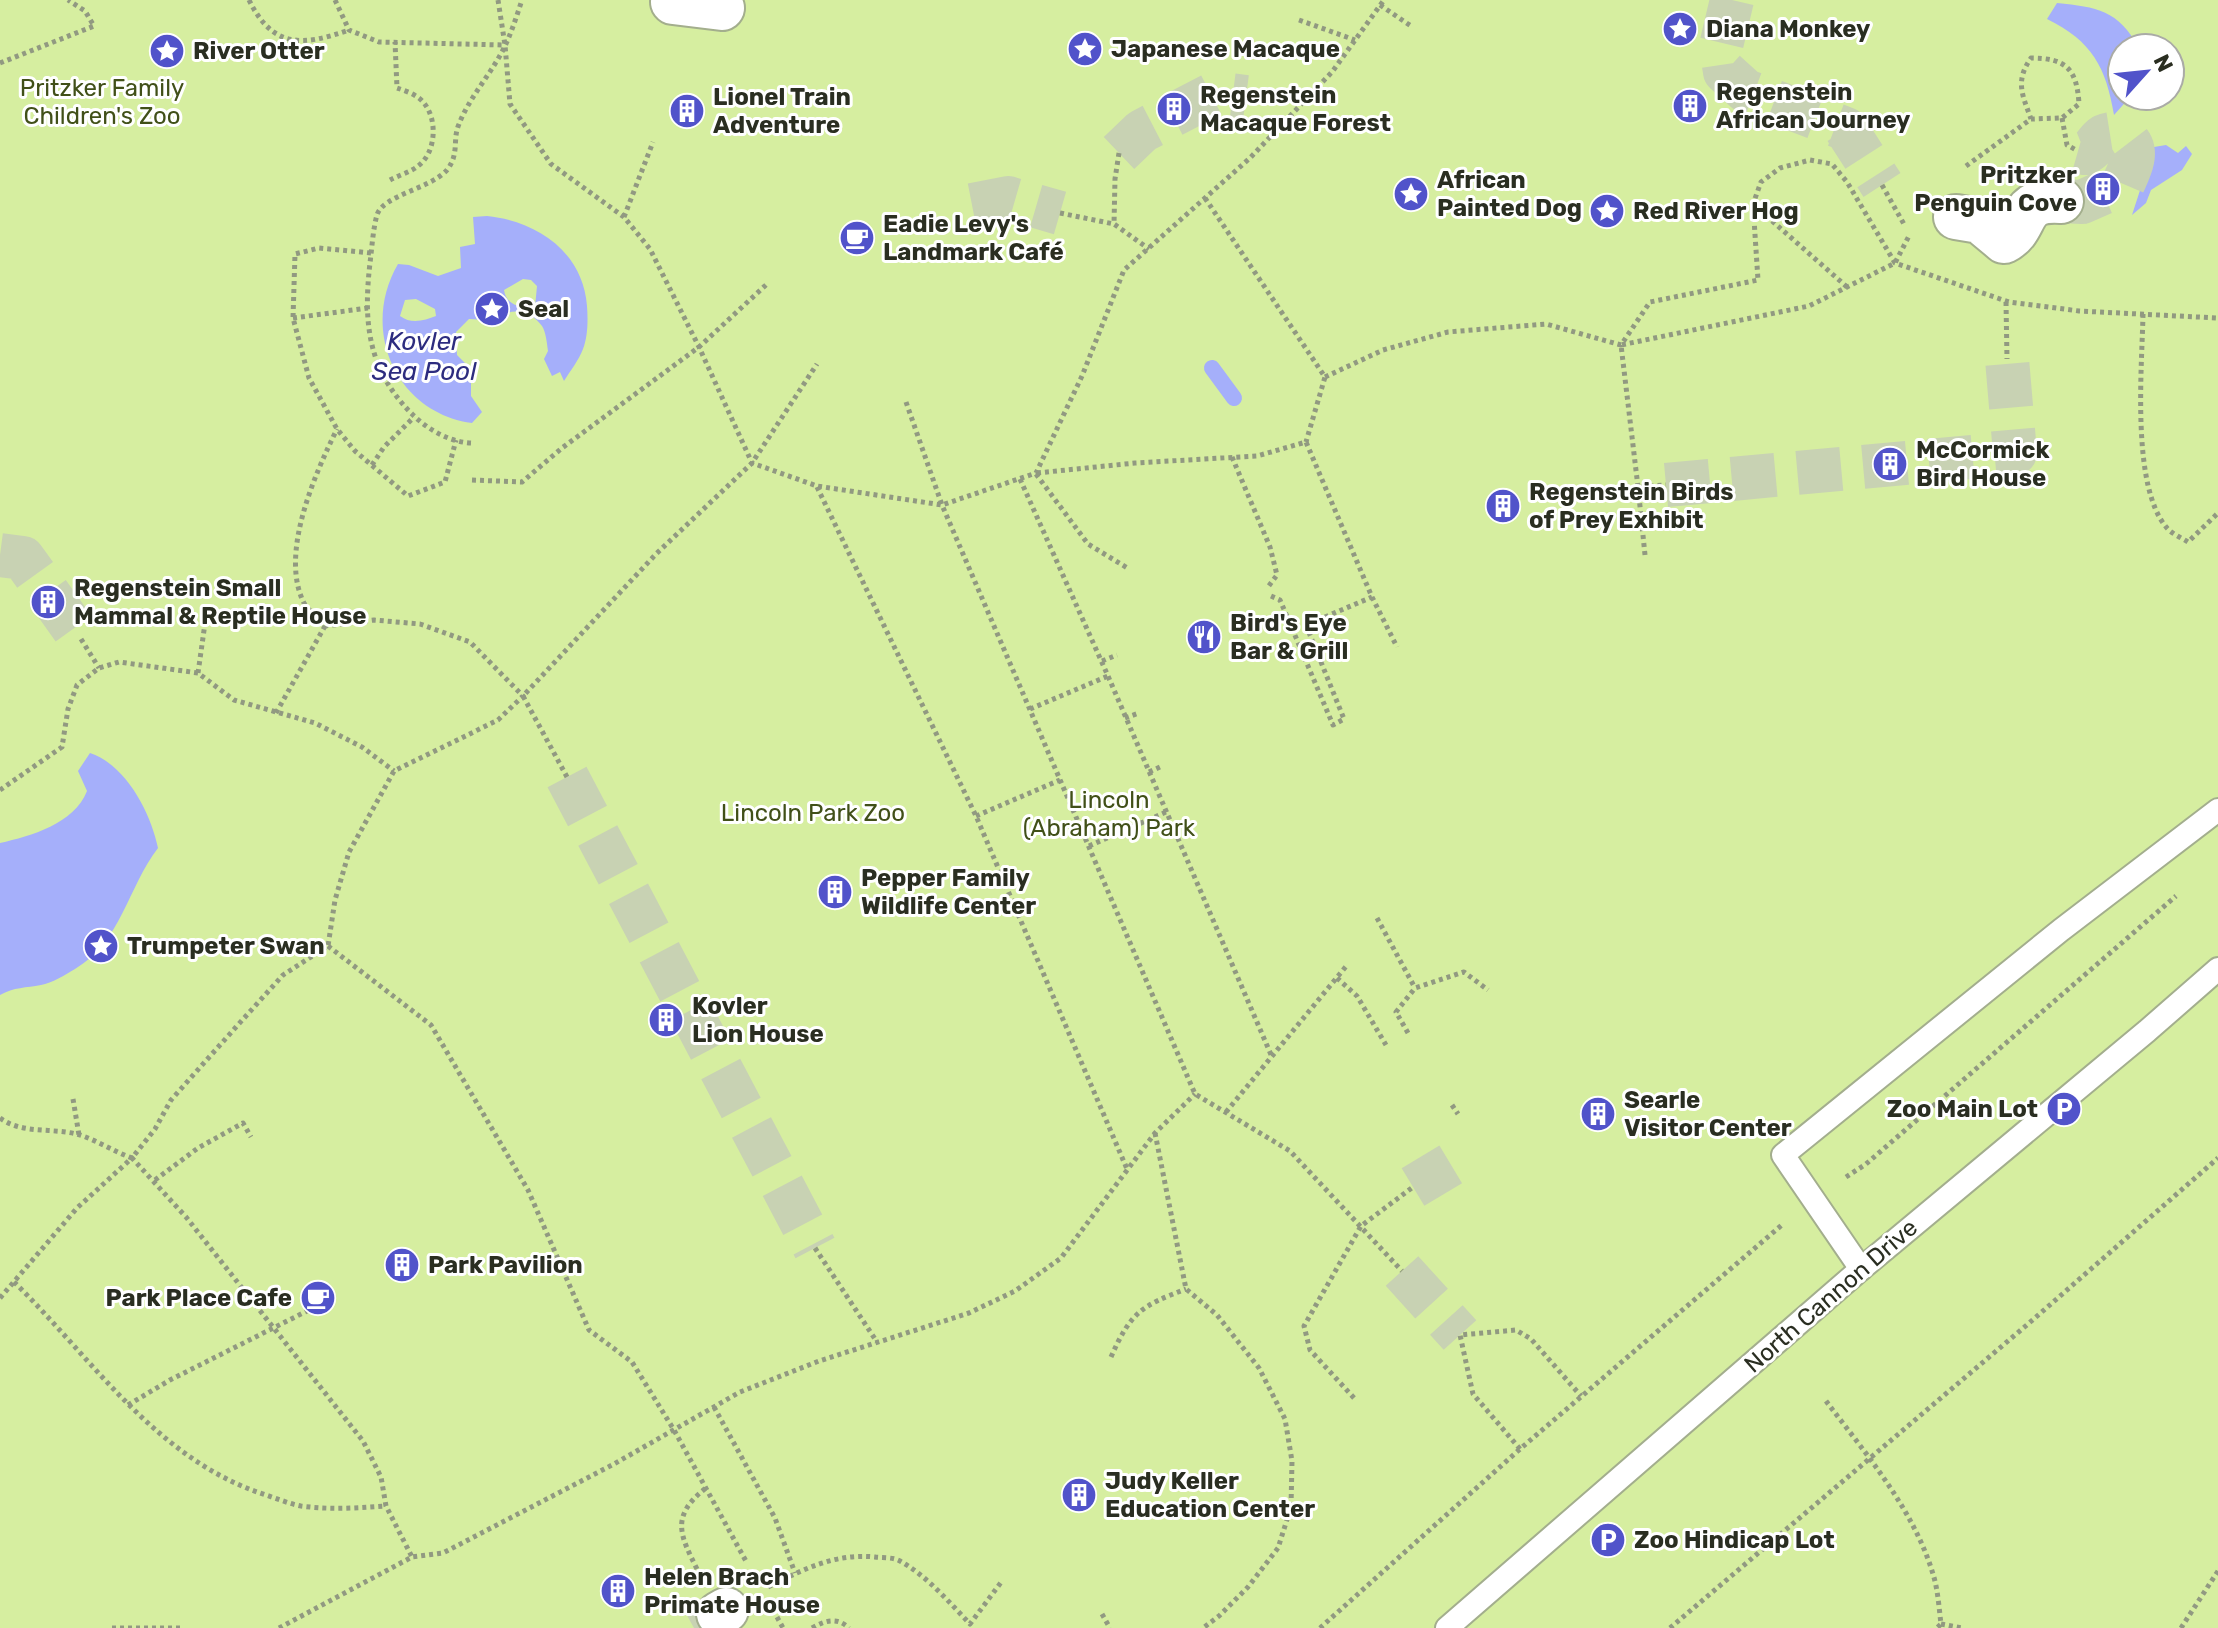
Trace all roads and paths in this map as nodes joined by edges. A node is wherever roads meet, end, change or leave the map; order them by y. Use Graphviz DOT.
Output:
graph roads {
  1 [pos="68,0"];
  2 [pos="249,0"];
  3 [pos="335,0"];
  4 [pos="498,0"];
  5 [pos="522,0"];
  6 [pos="673,2"];
  7 [pos="1382,3"];
  8 [pos="722,8"];
  9 [pos="1299,20"];
  10 [pos="1411,26"];
  11 [pos="349,30"];
  12 [pos="1355,40"];
  13 [pos="395,42"];
  14 [pos="505,45"];
  15 [pos="0,63"];
  16 [pos="2062,118"];
  17 [pos="2031,119"];
  18 [pos="653,142"];
  19 [pos="2078,151"];
  20 [pos="1119,153"];
  21 [pos="1957,173"];
  22 [pos="390,180"];
  23 [pos="1882,185"];
  24 [pos="1205,198"];
  25 [pos="2061,201"];
  26 [pos="1753,204"];
  27 [pos="1060,213"];
  28 [pos="624,217"];
  29 [pos="1936,220"];
  30 [pos="1114,224"];
  31 [pos="1910,235"];
  32 [pos="1149,249"];
  33 [pos="371,253"];
  34 [pos="1895,263"];
  35 [pos="767,284"];
  36 [pos="1847,287"];
  37 [pos="2006,302"];
  38 [pos="368,308"];
  39 [pos="2143,314"];
  40 [pos="293,318"];
  41 [pos="2218,318"];
  42 [pos="1621,345"];
  43 [pos="699,347"];
  44 [pos="2007,359"];
  45 [pos="817,364"];
  46 [pos="1325,377"];
  47 [pos="906,402"];
  48 [pos="414,417"];
  49 [pos="337,429"];
  50 [pos="456,440"];
  51 [pos="1306,442"];
  52 [pos="471,443"];
  53 [pos="1232,457"];
  54 [pos="752,463"];
  55 [pos="372,465"];
  56 [pos="1036,473"];
  57 [pos="1020,479"];
  58 [pos="472,480"];
  59 [pos="1666,485"];
  60 [pos="817,486"];
  61 [pos="1638,487"];
  62 [pos="942,505"];
  63 [pos="2218,513"];
  64 [pos="1645,555"];
  65 [pos="1129,569"];
  66 [pos="1268,587"];
  67 [pos="1271,596"];
  68 [pos="1372,597"];
  69 [pos="208,602"];
  70 [pos="325,626"];
  71 [pos="81,639"];
  72 [pos="1397,647"];
  73 [pos="1117,655"];
  74 [pos="1102,661"];
  75 [pos="99,668"];
  76 [pos="198,673"];
  77 [pos="1108,676"];
  78 [pos="523,696"];
  79 [pos="1030,709"];
  80 [pos="276,713"];
  81 [pos="1139,713"];
  82 [pos="1125,718"];
  83 [pos="1162,766"];
  84 [pos="394,771"];
  85 [pos="1149,772"];
  86 [pos="567,777"];
  87 [pos="1060,780"];
  88 [pos="0,790"];
  89 [pos="2218,810"];
  90 [pos="1166,812"];
  91 [pos="976,816"];
  92 [pos="1089,846"];
  93 [pos="2183,891"];
  94 [pos="1377,918"];
  95 [pos="328,946"];
  96 [pos="1348,964"];
  97 [pos="2218,969"];
  98 [pos="1337,978"];
  99 [pos="1415,988"];
  100 [pos="1488,990"];
  101 [pos="1408,1033"];
  102 [pos="1386,1045"];
  103 [pos="1272,1057"];
  104 [pos="1195,1094"];
  105 [pos="73,1099"];
  106 [pos="1452,1105"];
  107 [pos="1226,1112"];
  108 [pos="1458,1114"];
  109 [pos="0,1118"];
  110 [pos="1155,1133"];
  111 [pos="79,1135"];
  112 [pos="251,1137"];
  113 [pos="132,1158"];
  114 [pos="2218,1158"];
  115 [pos="1127,1169"];
  116 [pos="155,1180"];
  117 [pos="1413,1187"];
  118 [pos="1813,1199"];
  119 [pos="1361,1226"];
  120 [pos="815,1248"];
  121 [pos="1861,1269"];
  122 [pos="1402,1271"];
  123 [pos="14,1282"];
  124 [pos="1186,1289"];
  125 [pos="0,1298"];
  126 [pos="313,1308"];
  127 [pos="273,1328"];
  128 [pos="877,1342"];
  129 [pos="1320,1347"];
  130 [pos="1310,1350"];
  131 [pos="1111,1357"];
  132 [pos="1581,1396"];
  133 [pos="1354,1398"];
  134 [pos="1826,1401"];
  135 [pos="128,1405"];
  136 [pos="714,1407"];
  137 [pos="674,1430"];
  138 [pos="1520,1449"];
  139 [pos="1870,1459"];
  140 [pos="706,1488"];
  141 [pos="386,1506"];
  142 [pos="412,1557"];
  143 [pos="748,1565"];
  144 [pos="804,1569"];
  145 [pos="2218,1571"];
  146 [pos="795,1573"];
  147 [pos="1002,1581"];
  148 [pos="722,1612"];
  149 [pos="1102,1614"];
  150 [pos="776,1615"];
  151 [pos="1939,1626"];
  152 [pos="1673,1627"];
  153 [pos="112,1628"];
  154 [pos="184,1628"];
  155 [pos="279,1628"];
  156 [pos="783,1628"];
  157 [pos="812,1628"];
  158 [pos="849,1628"];
  159 [pos="1110,1628"];
  160 [pos="1203,1628"];
  161 [pos="1320,1628"];
  162 [pos="1447,1628"];
  163 [pos="1962,1628"];
  164 [pos="2181,1628"];
  1 -- 15 [label="path"];
  2 -- 11 [label="path"];
  3 -- 11 [label="path"];
  4 -- 14 [label="path"];
  5 -- 14 [label="path"];
  6 -- 8 [label="street"];
  7 -- 10 [label="path"];
  7 -- 12 [label="path"];
  9 -- 12 [label="path"];
  11 -- 13 [label="path"];
  12 -- 24 [label="path"];
  13 -- 14 [label="path"];
  13 -- 22 [label="path"];
  14 -- 28 [label="path"];
  14 -- 33 [label="path"];
  16 -- 17 [label="path"];
  16 -- 17 [label="path"];
  16 -- 19 [label="path"];
  17 -- 21 [label="path"];
  18 -- 28 [label="path"];
  20 -- 30 [label="path"];
  23 -- 31 [label="path"];
  24 -- 32 [label="path"];
  24 -- 46 [label="path"];
  25 -- 29 [label="street"];
  26 -- 34 [label="path"];
  26 -- 36 [label="path"];
  26 -- 42 [label="path"];
  27 -- 30 [label="path"];
  28 -- 43 [label="path"];
  29 -- 31 [label="path"];
  30 -- 32 [label="path"];
  31 -- 34 [label="path"];
  32 -- 56 [label="path"];
  33 -- 38 [label="path"];
  33 -- 40 [label="path"];
  34 -- 36 [label="path"];
  34 -- 37 [label="path"];
  35 -- 43 [label="path"];
  36 -- 42 [label="path"];
  37 -- 39 [label="path"];
  37 -- 44 [label="path"];
  38 -- 40 [label="path"];
  38 -- 48 [label="path"];
  39 -- 41 [label="path"];
  39 -- 63 [label="path"];
  40 -- 49 [label="path"];
  42 -- 46 [label="path"];
  42 -- 61 [label="path"];
  43 -- 54 [label="path"];
  43 -- 58 [label="path"];
  45 -- 54 [label="path"];
  46 -- 51 [label="path"];
  47 -- 62 [label="path"];
  48 -- 50 [label="path"];
  48 -- 55 [label="path"];
  49 -- 55 [label="path"];
  49 -- 70 [label="path"];
  50 -- 52 [label="path"];
  50 -- 55 [label="path"];
  51 -- 53 [label="path"];
  51 -- 68 [label="path"];
  53 -- 56 [label="path"];
  53 -- 66 [label="path"];
  54 -- 60 [label="path"];
  54 -- 78 [label="path"];
  56 -- 57 [label="path"];
  56 -- 65 [label="path"];
  57 -- 62 [label="path"];
  57 -- 74 [label="path"];
  59 -- 61 [label="path"];
  60 -- 62 [label="path"];
  60 -- 91 [label="path"];
  61 -- 64 [label="path"];
  62 -- 79 [label="path"];
  67 -- 68 [label="path"];
  68 -- 72 [label="path"];
  69 -- 76 [label="path"];
  70 -- 78 [label="path"];
  70 -- 80 [label="path"];
  71 -- 75 [label="path"];
  73 -- 74 [label="path"];
  74 -- 77 [label="path"];
  75 -- 76 [label="path"];
  75 -- 88 [label="path"];
  76 -- 80 [label="path"];
  77 -- 79 [label="path"];
  77 -- 82 [label="path"];
  78 -- 84 [label="path"];
  78 -- 86 [label="path"];
  79 -- 87 [label="path"];
  80 -- 84 [label="path"];
  81 -- 82 [label="path"];
  82 -- 85 [label="path"];
  83 -- 85 [label="path"];
  84 -- 95 [label="path"];
  85 -- 90 [label="path"];
  87 -- 91 [label="path"];
  87 -- 92 [label="path"];
  89 -- 118 [label="lane"];
  90 -- 92 [label="path"];
  90 -- 103 [label="path"];
  91 -- 115 [label="path"];
  92 -- 104 [label="path"];
  93 -- 118 [label="path"];
  94 -- 99 [label="path"];
  95 -- 113 [label="path"];
  95 -- 137 [label="path"];
  96 -- 98 [label="path"];
  97 -- 121 [label="lane, North Cannon Drive"];
  98 -- 102 [label="path"];
  98 -- 103 [label="path"];
  99 -- 100 [label="path"];
  99 -- 101 [label="path"];
  103 -- 107 [label="path"];
  104 -- 107 [label="path"];
  104 -- 110 [label="path"];
  105 -- 111 [label="path"];
  106 -- 108 [label="path"];
  107 -- 119 [label="path"];
  109 -- 111 [label="path"];
  110 -- 115 [label="path"];
  110 -- 124 [label="path"];
  111 -- 113 [label="path"];
  112 -- 116 [label="path"];
  113 -- 116 [label="path"];
  113 -- 123 [label="path"];
  114 -- 139 [label="path"];
  115 -- 128 [label="path"];
  116 -- 127 [label="path"];
  117 -- 119 [label="path"];
  118 -- 121 [label="lane"];
  118 -- 132 [label="path"];
  119 -- 122 [label="path"];
  119 -- 130 [label="path"];
  120 -- 128 [label="path"];
  121 -- 162 [label="lane, North Cannon Drive"];
  123 -- 125 [label="path"];
  123 -- 135 [label="path"];
  124 -- 131 [label="path"];
  124 -- 160 [label="path"];
  126 -- 127 [label="path"];
  127 -- 135 [label="path"];
  127 -- 141 [label="path"];
  128 -- 136 [label="path"];
  129 -- 130 [label="path"];
  130 -- 133 [label="path"];
  132 -- 138 [label="path"];
  132 -- 138 [label="path"];
  134 -- 139 [label="path"];
  135 -- 141 [label="path"];
  136 -- 137 [label="path"];
  136 -- 146 [label="path"];
  137 -- 140 [label="path"];
  137 -- 142 [label="path"];
  138 -- 161 [label="path"];
  139 -- 151 [label="path"];
  139 -- 152 [label="path"];
  140 -- 143 [label="path"];
  140 -- 148 [label="path"];
  141 -- 142 [label="path"];
  142 -- 155 [label="path"];
  144 -- 147 [label="path"];
  145 -- 164 [label="path"];
  149 -- 159 [label="path"];
  150 -- 156 [label="path"];
  151 -- 163 [label="path"];
  153 -- 154 [label="path"];
  157 -- 158 [label="path"];
}
